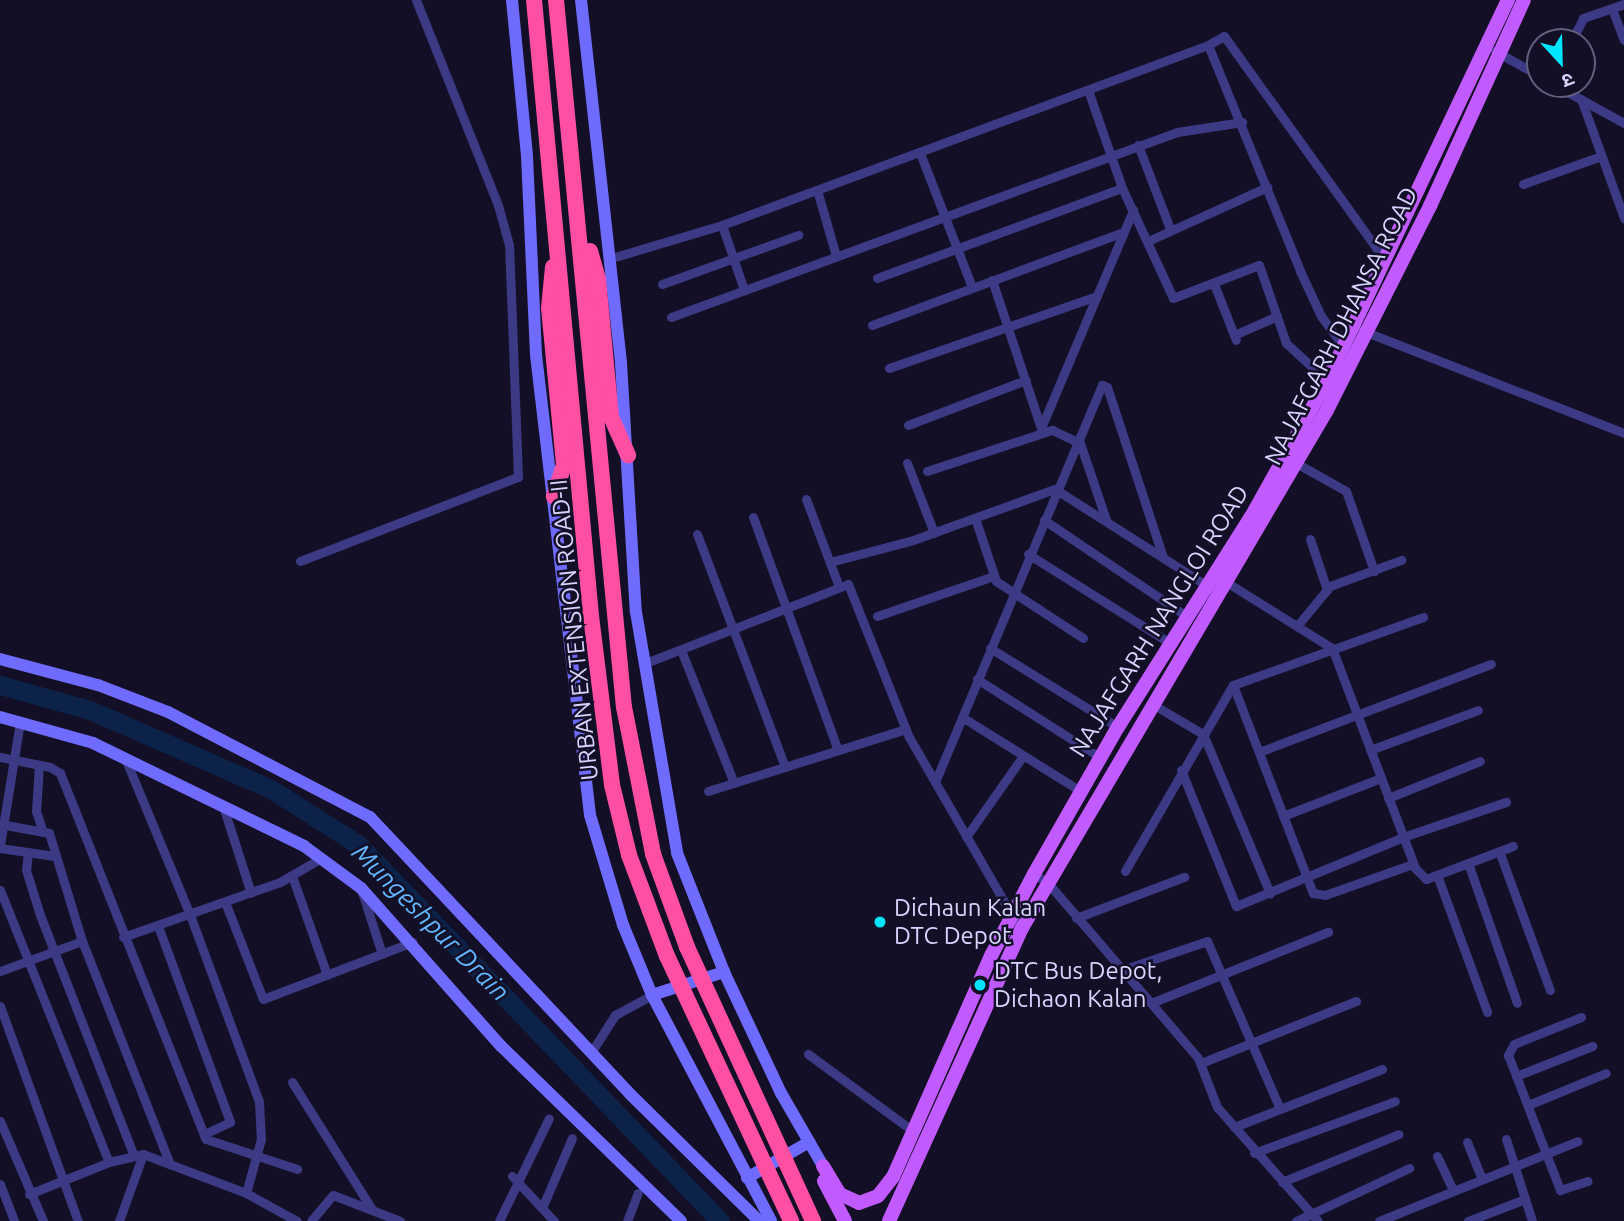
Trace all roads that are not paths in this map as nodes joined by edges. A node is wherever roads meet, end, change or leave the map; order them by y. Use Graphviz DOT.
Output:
graph roads {
  1 [pos="416,0"];
  2 [pos="512,0"];
  3 [pos="534,0"];
  4 [pos="556,0"];
  5 [pos="580,0"];
  6 [pos="1508,0"];
  7 [pos="1524,0"];
  8 [pos="1624,5"];
  9 [pos="1612,9"];
  10 [pos="1578,28"];
  11 [pos="1624,40"];
  12 [pos="1208,44"];
  13 [pos="1488,47"];
  14 [pos="1502,54"];
  15 [pos="1526,68"];
  16 [pos="1088,93"];
  17 [pos="1581,99"];
  18 [pos="1467,109"];
  19 [pos="1242,122"];
  20 [pos="1624,123"];
  21 [pos="1138,145"];
  22 [pos="920,153"];
  23 [pos="1110,155"];
  24 [pos="1601,156"];
  25 [pos="1434,180"];
  26 [pos="1522,184"];
  27 [pos="1267,187"];
  28 [pos="1122,188"];
  29 [pos="817,190"];
  30 [pos="1133,210"];
  31 [pos="945,216"];
  32 [pos="1624,218"];
  33 [pos="722,225"];
  34 [pos="1170,229"];
  35 [pos="1123,232"];
  36 [pos="557,233"];
  37 [pos="798,235"];
  38 [pos="582,236"];
  39 [pos="1148,241"];
  40 [pos="958,249"];
  41 [pos="836,256"];
  42 [pos="734,258"];
  43 [pos="608,259"];
  44 [pos="1385,260"];
  45 [pos="877,278"];
  46 [pos="992,280"];
  47 [pos="662,284"];
  48 [pos="1214,284"];
  49 [pos="972,287"];
  50 [pos="513,289"];
  51 [pos="532,289"];
  52 [pos="744,290"];
  53 [pos="1097,296"];
  54 [pos="1277,316"];
  55 [pos="671,317"];
  56 [pos="872,325"];
  57 [pos="1008,325"];
  58 [pos="1360,330"];
  59 [pos="1349,352"];
  60 [pos="889,368"];
  61 [pos="1026,380"];
  62 [pos="1327,381"];
  63 [pos="908,425"];
  64 [pos="1042,430"];
  65 [pos="1624,433"];
  66 [pos="1077,440"];
  67 [pos="628,454"];
  68 [pos="907,463"];
  69 [pos="1296,463"];
  70 [pos="927,471"];
  71 [pos="1055,489"];
  72 [pos="554,496"];
  73 [pos="806,499"];
  74 [pos="753,517"];
  75 [pos="975,518"];
  76 [pos="1044,520"];
  77 [pos="1106,520"];
  78 [pos="934,533"];
  79 [pos="697,534"];
  80 [pos="1310,539"];
  81 [pos="1028,554"];
  82 [pos="1163,557"];
  83 [pos="1401,560"];
  84 [pos="300,561"];
  85 [pos="830,562"];
  86 [pos="1374,571"];
  87 [pos="994,576"];
  88 [pos="1217,582"];
  89 [pos="839,587"];
  90 [pos="1327,590"];
  91 [pos="1013,592"];
  92 [pos="788,608"];
  93 [pos="877,616"];
  94 [pos="1188,617"];
  95 [pos="1423,617"];
  96 [pos="1297,626"];
  97 [pos="732,630"];
  98 [pos="1083,638"];
  99 [pos="1170,643"];
  100 [pos="990,648"];
  101 [pos="1332,648"];
  102 [pos="681,650"];
  103 [pos="0,659"];
  104 [pos="643,664"];
  105 [pos="1491,664"];
  106 [pos="977,679"];
  107 [pos="1233,685"];
  108 [pos="1154,705"];
  109 [pos="1478,710"];
  110 [pos="1355,713"];
  111 [pos="0,717"];
  112 [pos="962,717"];
  113 [pos="20,722"];
  114 [pos="1118,727"];
  115 [pos="906,729"];
  116 [pos="1203,734"];
  117 [pos="838,750"];
  118 [pos="1370,750"];
  119 [pos="1259,752"];
  120 [pos="1023,756"];
  121 [pos="0,757"];
  122 [pos="125,758"];
  123 [pos="1101,758"];
  124 [pos="14,760"];
  125 [pos="1480,761"];
  126 [pos="39,765"];
  127 [pos="785,767"];
  128 [pos="1181,770"];
  129 [pos="1381,778"];
  130 [pos="935,782"];
  131 [pos="734,783"];
  132 [pos="4,788"];
  133 [pos="708,792"];
  134 [pos="1082,792"];
  135 [pos="1388,798"];
  136 [pos="1506,802"];
  137 [pos="223,806"];
  138 [pos="1283,816"];
  139 [pos="2,825"];
  140 [pos="43,832"];
  141 [pos="965,837"];
  142 [pos="1403,837"];
  143 [pos="0,846"];
  144 [pos="1513,846"];
  145 [pos="1499,851"];
  146 [pos="29,852"];
  147 [pos="54,856"];
  148 [pos="321,858"];
  149 [pos="1468,863"];
  150 [pos="1413,864"];
  151 [pos="1125,871"];
  152 [pos="1034,874"];
  153 [pos="1437,875"];
  154 [pos="292,876"];
  155 [pos="1184,877"];
  156 [pos="1306,877"];
  157 [pos="1048,883"];
  158 [pos="361,888"];
  159 [pos="0,890"];
  160 [pos="251,892"];
  161 [pos="1270,893"];
  162 [pos="225,902"];
  163 [pos="190,915"];
  164 [pos="1012,915"];
  165 [pos="1076,918"];
  166 [pos="158,926"];
  167 [pos="1022,928"];
  168 [pos="1328,932"];
  169 [pos="123,937"];
  170 [pos="82,941"];
  171 [pos="412,942"];
  172 [pos="56,951"];
  173 [pos="382,954"];
  174 [pos="30,960"];
  175 [pos="1122,970"];
  176 [pos="0,971"];
  177 [pos="724,972"];
  178 [pos="1224,974"];
  179 [pos="327,975"];
  180 [pos="1550,990"];
  181 [pos="653,995"];
  182 [pos="1356,1001"];
  183 [pos="1151,1003"];
  184 [pos="1517,1003"];
  185 [pos="0,1006"];
  186 [pos="1487,1012"];
  187 [pos="1581,1017"];
  188 [pos="958,1029"];
  189 [pos="973,1035"];
  190 [pos="1252,1042"];
  191 [pos="1592,1046"];
  192 [pos="592,1051"];
  193 [pos="808,1054"];
  194 [pos="1201,1063"];
  195 [pos="1382,1069"];
  196 [pos="1606,1073"];
  197 [pos="1516,1076"];
  198 [pos="292,1082"];
  199 [pos="1395,1101"];
  200 [pos="1528,1105"];
  201 [pos="1280,1109"];
  202 [pos="549,1118"];
  203 [pos="0,1121"];
  204 [pos="1234,1127"];
  205 [pos="913,1131"];
  206 [pos="204,1134"];
  207 [pos="1399,1134"];
  208 [pos="572,1138"];
  209 [pos="1506,1139"];
  210 [pos="1578,1141"];
  211 [pos="809,1142"];
  212 [pos="1467,1142"];
  213 [pos="1254,1153"];
  214 [pos="138,1154"];
  215 [pos="1545,1154"];
  216 [pos="1437,1156"];
  217 [pos="256,1157"];
  218 [pos="109,1162"];
  219 [pos="170,1164"];
  220 [pos="823,1166"];
  221 [pos="1515,1166"];
  222 [pos="1409,1168"];
  223 [pos="297,1169"];
  224 [pos="512,1176"];
  225 [pos="747,1178"];
  226 [pos="1482,1179"];
  227 [pos="63,1180"];
  228 [pos="1588,1181"];
  229 [pos="1282,1182"];
  230 [pos="0,1184"];
  231 [pos="519,1184"];
  232 [pos="1453,1191"];
  233 [pos="246,1193"];
  234 [pos="638,1193"];
  235 [pos="29,1194"];
  236 [pos="1525,1199"];
  237 [pos="370,1208"];
  238 [pos="542,1208"];
  239 [pos="1492,1217"];
  240 [pos="1315,1218"];
  241 [pos="14,1221"];
  242 [pos="43,1221"];
  243 [pos="78,1221"];
  244 [pos="119,1221"];
  245 [pos="297,1221"];
  246 [pos="311,1221"];
  247 [pos="400,1221"];
  248 [pos="499,1221"];
  249 [pos="554,1221"];
  250 [pos="627,1221"];
  251 [pos="681,1221"];
  252 [pos="759,1221"];
  253 [pos="771,1221"];
  254 [pos="791,1221"];
  255 [pos="813,1221"];
  256 [pos="845,1221"];
  257 [pos="889,1221"];
  258 [pos="1296,1221"];
  259 [pos="1378,1221"];
  260 [pos="1468,1221"];
  261 [pos="1532,1221"];
  1 -- 50 [label="street"];
  2 -- 51 [label="street"];
  3 -- 36 [label="highway, URBAN EXTENSION ROAD-II"];
  4 -- 38 [label="highway, URBAN EXTENSION ROAD-II"];
  5 -- 43 [label="street"];
  6 -- 13 [label="main road, NAJAFGARH NANGLOI ROAD"];
  7 -- 14 [label="main road"];
  8 -- 9 [label="street"];
  9 -- 10 [label="street"];
  9 -- 11 [label="street"];
  12 -- 16 [label="street"];
  12 -- 19 [label="street"];
  12 -- 44 [label="street"];
  13 -- 14 [label="street"];
  13 -- 18 [label="main road, NAJAFGARH NANGLOI ROAD"];
  14 -- 15 [label="street"];
  14 -- 18 [label="main road"];
  16 -- 22 [label="street"];
  16 -- 23 [label="street"];
  17 -- 20 [label="street"];
  17 -- 24 [label="street"];
  18 -- 25 [label="main road, NAJAFGARH NANGLOI ROAD"];
  19 -- 21 [label="street"];
  19 -- 27 [label="street"];
  21 -- 23 [label="street"];
  21 -- 34 [label="street"];
  22 -- 29 [label="street"];
  22 -- 31 [label="street"];
  23 -- 28 [label="street"];
  23 -- 31 [label="street"];
  24 -- 26 [label="street"];
  24 -- 32 [label="street"];
  25 -- 44 [label="main road, NAJAFGARH NANGLOI ROAD"];
  25 -- 58 [label="main road, NAJAFGARH DHANSA ROAD"];
  27 -- 34 [label="street"];
  27 -- 59 [label="street"];
  28 -- 30 [label="street"];
  28 -- 40 [label="street"];
  29 -- 33 [label="street"];
  29 -- 41 [label="street"];
  30 -- 35 [label="street"];
  30 -- 39 [label="street"];
  31 -- 40 [label="street"];
  31 -- 41 [label="street"];
  33 -- 42 [label="street"];
  33 -- 43 [label="street"];
  34 -- 39 [label="street"];
  35 -- 46 [label="street"];
  35 -- 53 [label="street"];
  36 -- 72 [label="highway"];
  36 -- 254 [label="highway, URBAN EXTENSION ROAD-II, bridge"];
  37 -- 42 [label="street"];
  38 -- 67 [label="highway"];
  38 -- 255 [label="highway, URBAN EXTENSION ROAD-II, bridge"];
  39 -- 48 [label="street"];
  40 -- 45 [label="street"];
  40 -- 49 [label="street"];
  41 -- 52 [label="street"];
  42 -- 47 [label="street"];
  42 -- 52 [label="street"];
  43 -- 67 [label="street"];
  44 -- 58 [label="main road, NAJAFGARH NANGLOI ROAD"];
  46 -- 49 [label="street"];
  46 -- 57 [label="street"];
  48 -- 54 [label="street"];
  48 -- 54 [label="street"];
  49 -- 56 [label="street"];
  50 -- 51 [label="street"];
  50 -- 84 [label="street"];
  51 -- 72 [label="street"];
  52 -- 55 [label="street"];
  53 -- 57 [label="street"];
  53 -- 64 [label="street"];
  54 -- 62 [label="street"];
  57 -- 60 [label="street"];
  57 -- 61 [label="street"];
  58 -- 59 [label="main road, NAJAFGARH NANGLOI ROAD"];
  58 -- 65 [label="street"];
  59 -- 62 [label="main road, NAJAFGARH NANGLOI ROAD"];
  59 -- 69 [label="main road, NAJAFGARH DHANSA ROAD"];
  61 -- 63 [label="street"];
  61 -- 64 [label="street"];
  62 -- 88 [label="main road, NAJAFGARH NANGLOI ROAD"];
  64 -- 66 [label="street"];
  64 -- 70 [label="street"];
  66 -- 71 [label="street"];
  66 -- 77 [label="street"];
  66 -- 82 [label="street"];
  67 -- 104 [label="street"];
  68 -- 78 [label="street"];
  69 -- 86 [label="street"];
  69 -- 88 [label="main road, NAJAFGARH DHANSA ROAD"];
  71 -- 75 [label="street"];
  71 -- 76 [label="street"];
  71 -- 77 [label="street"];
  72 -- 181 [label="street"];
  73 -- 85 [label="street"];
  74 -- 92 [label="street"];
  75 -- 78 [label="street"];
  75 -- 87 [label="street"];
  76 -- 81 [label="street"];
  76 -- 94 [label="street"];
  77 -- 82 [label="street"];
  78 -- 85 [label="street"];
  79 -- 97 [label="street"];
  80 -- 90 [label="street"];
  81 -- 91 [label="street"];
  81 -- 99 [label="street"];
  82 -- 88 [label="street"];
  83 -- 86 [label="street"];
  85 -- 89 [label="street"];
  86 -- 90 [label="street"];
  87 -- 91 [label="street"];
  87 -- 93 [label="street"];
  88 -- 94 [label="main road, NAJAFGARH NANGLOI ROAD"];
  88 -- 96 [label="street"];
  88 -- 108 [label="main road, NAJAFGARH DHANSA ROAD"];
  89 -- 92 [label="street"];
  89 -- 115 [label="street"];
  90 -- 96 [label="street"];
  91 -- 98 [label="street"];
  91 -- 100 [label="street"];
  92 -- 97 [label="street"];
  92 -- 117 [label="street"];
  94 -- 99 [label="main road, NAJAFGARH NANGLOI ROAD"];
  95 -- 101 [label="street"];
  96 -- 101 [label="street"];
  97 -- 102 [label="street"];
  97 -- 127 [label="street"];
  99 -- 114 [label="main road, NAJAFGARH NANGLOI ROAD"];
  100 -- 106 [label="street"];
  100 -- 114 [label="street"];
  101 -- 107 [label="street"];
  101 -- 110 [label="street"];
  102 -- 104 [label="street"];
  102 -- 131 [label="street"];
  103 -- 192 [label="street"];
  104 -- 177 [label="street"];
  105 -- 110 [label="street"];
  106 -- 112 [label="street"];
  106 -- 123 [label="street"];
  107 -- 116 [label="street"];
  107 -- 119 [label="street"];
  108 -- 116 [label="street"];
  108 -- 157 [label="main road, NAJAFGARH DHANSA ROAD"];
  109 -- 118 [label="street"];
  110 -- 118 [label="street"];
  110 -- 119 [label="street"];
  111 -- 113 [label="street"];
  112 -- 120 [label="street"];
  112 -- 130 [label="street"];
  113 -- 122 [label="street"];
  113 -- 124 [label="street"];
  114 -- 123 [label="main road, NAJAFGARH NANGLOI ROAD"];
  115 -- 117 [label="street"];
  115 -- 130 [label="street"];
  116 -- 128 [label="street"];
  116 -- 161 [label="street"];
  117 -- 127 [label="street"];
  118 -- 129 [label="street"];
  119 -- 138 [label="street"];
  120 -- 134 [label="street"];
  120 -- 141 [label="street"];
  121 -- 124 [label="street"];
  122 -- 137 [label="street"];
  122 -- 163 [label="street"];
  123 -- 134 [label="main road, NAJAFGARH NANGLOI ROAD"];
  124 -- 126 [label="street"];
  124 -- 132 [label="street"];
  125 -- 135 [label="street"];
  126 -- 140 [label="street"];
  126 -- 169 [label="street"];
  127 -- 131 [label="street"];
  128 -- 151 [label="street"];
  128 -- 161 [label="street"];
  129 -- 135 [label="street"];
  129 -- 138 [label="street"];
  130 -- 141 [label="street"];
  131 -- 133 [label="street"];
  132 -- 139 [label="street"];
  134 -- 152 [label="main road, NAJAFGARH NANGLOI ROAD"];
  135 -- 142 [label="street"];
  136 -- 142 [label="street"];
  137 -- 148 [label="street"];
  137 -- 160 [label="street"];
  138 -- 156 [label="street"];
  139 -- 140 [label="street"];
  139 -- 143 [label="street"];
  140 -- 147 [label="street"];
  141 -- 164 [label="street"];
  142 -- 150 [label="street"];
  142 -- 156 [label="street"];
  143 -- 146 [label="street"];
  144 -- 145 [label="street"];
  145 -- 149 [label="street"];
  145 -- 180 [label="street"];
  146 -- 147 [label="street"];
  146 -- 172 [label="street"];
  147 -- 170 [label="street"];
  148 -- 154 [label="street"];
  148 -- 158 [label="street"];
  149 -- 153 [label="street"];
  149 -- 184 [label="street"];
  150 -- 153 [label="street"];
  150 -- 156 [label="street"];
  152 -- 157 [label="street"];
  152 -- 164 [label="main road, NAJAFGARH NANGLOI ROAD"];
  153 -- 186 [label="street"];
  154 -- 160 [label="street"];
  154 -- 179 [label="street"];
  155 -- 165 [label="street"];
  156 -- 161 [label="street"];
  157 -- 165 [label="street"];
  157 -- 167 [label="main road, NAJAFGARH DHANSA ROAD"];
  158 -- 171 [label="street"];
  158 -- 173 [label="street"];
  159 -- 174 [label="street"];
  160 -- 162 [label="street"];
  162 -- 163 [label="street"];
  162 -- 179 [label="street"];
  163 -- 166 [label="street"];
  163 -- 217 [label="street"];
  164 -- 167 [label="street"];
  164 -- 188 [label="main road, NAJAFGARH NANGLOI ROAD"];
  165 -- 175 [label="street"];
  166 -- 169 [label="street"];
  166 -- 206 [label="street"];
  167 -- 189 [label="main road, NAJAFGARH DHANSA ROAD"];
  168 -- 178 [label="street"];
  169 -- 206 [label="street"];
  170 -- 172 [label="street"];
  170 -- 219 [label="street"];
  171 -- 173 [label="street"];
  171 -- 251 [label="street"];
  172 -- 174 [label="street"];
  172 -- 214 [label="street"];
  173 -- 179 [label="street"];
  174 -- 176 [label="street"];
  174 -- 218 [label="street"];
  175 -- 178 [label="street"];
  175 -- 183 [label="street"];
  177 -- 181 [label="street"];
  177 -- 211 [label="street"];
  178 -- 183 [label="street"];
  178 -- 190 [label="street"];
  181 -- 192 [label="street"];
  181 -- 225 [label="street"];
  182 -- 190 [label="street"];
  183 -- 194 [label="street"];
  185 -- 227 [label="street"];
  187 -- 197 [label="street"];
  188 -- 189 [label="main road"];
  188 -- 205 [label="main road, NAJAFGARH NANGLOI ROAD"];
  189 -- 257 [label="main road, NAJAFGARH DHANSA ROAD"];
  190 -- 194 [label="street"];
  190 -- 201 [label="street"];
  191 -- 197 [label="street"];
  192 -- 252 [label="street"];
  193 -- 205 [label="street"];
  194 -- 204 [label="street"];
  195 -- 201 [label="street"];
  196 -- 200 [label="street"];
  197 -- 200 [label="street"];
  198 -- 237 [label="street"];
  199 -- 213 [label="street"];
  200 -- 215 [label="street"];
  201 -- 204 [label="street"];
  202 -- 231 [label="street"];
  203 -- 235 [label="street"];
  204 -- 213 [label="street"];
  205 -- 220 [label="main road, NAJAFGARH NANGLOI ROAD"];
  206 -- 217 [label="street"];
  207 -- 229 [label="street"];
  208 -- 238 [label="street"];
  209 -- 221 [label="street"];
  210 -- 215 [label="street"];
  211 -- 220 [label="street"];
  211 -- 225 [label="street"];
  212 -- 226 [label="street"];
  213 -- 229 [label="street"];
  214 -- 218 [label="street"];
  214 -- 219 [label="street"];
  214 -- 244 [label="street"];
  215 -- 221 [label="street"];
  215 -- 228 [label="street"];
  216 -- 232 [label="street"];
  217 -- 223 [label="street"];
  217 -- 233 [label="street"];
  218 -- 227 [label="street"];
  219 -- 233 [label="street"];
  220 -- 256 [label="main road"];
  221 -- 226 [label="street"];
  221 -- 236 [label="street"];
  222 -- 240 [label="street"];
  224 -- 231 [label="street"];
  225 -- 253 [label="street"];
  226 -- 232 [label="street"];
  227 -- 235 [label="street"];
  227 -- 243 [label="street"];
  229 -- 240 [label="street"];
  230 -- 241 [label="street"];
  231 -- 238 [label="street"];
  231 -- 248 [label="street"];
  232 -- 259 [label="street"];
  233 -- 245 [label="street"];
  234 -- 250 [label="street"];
  235 -- 242 [label="street"];
  236 -- 239 [label="street"];
  236 -- 261 [label="street"];
  237 -- 246 [label="street"];
  237 -- 247 [label="street"];
  238 -- 249 [label="street"];
  239 -- 260 [label="street"];
  240 -- 258 [label="street"];
}
